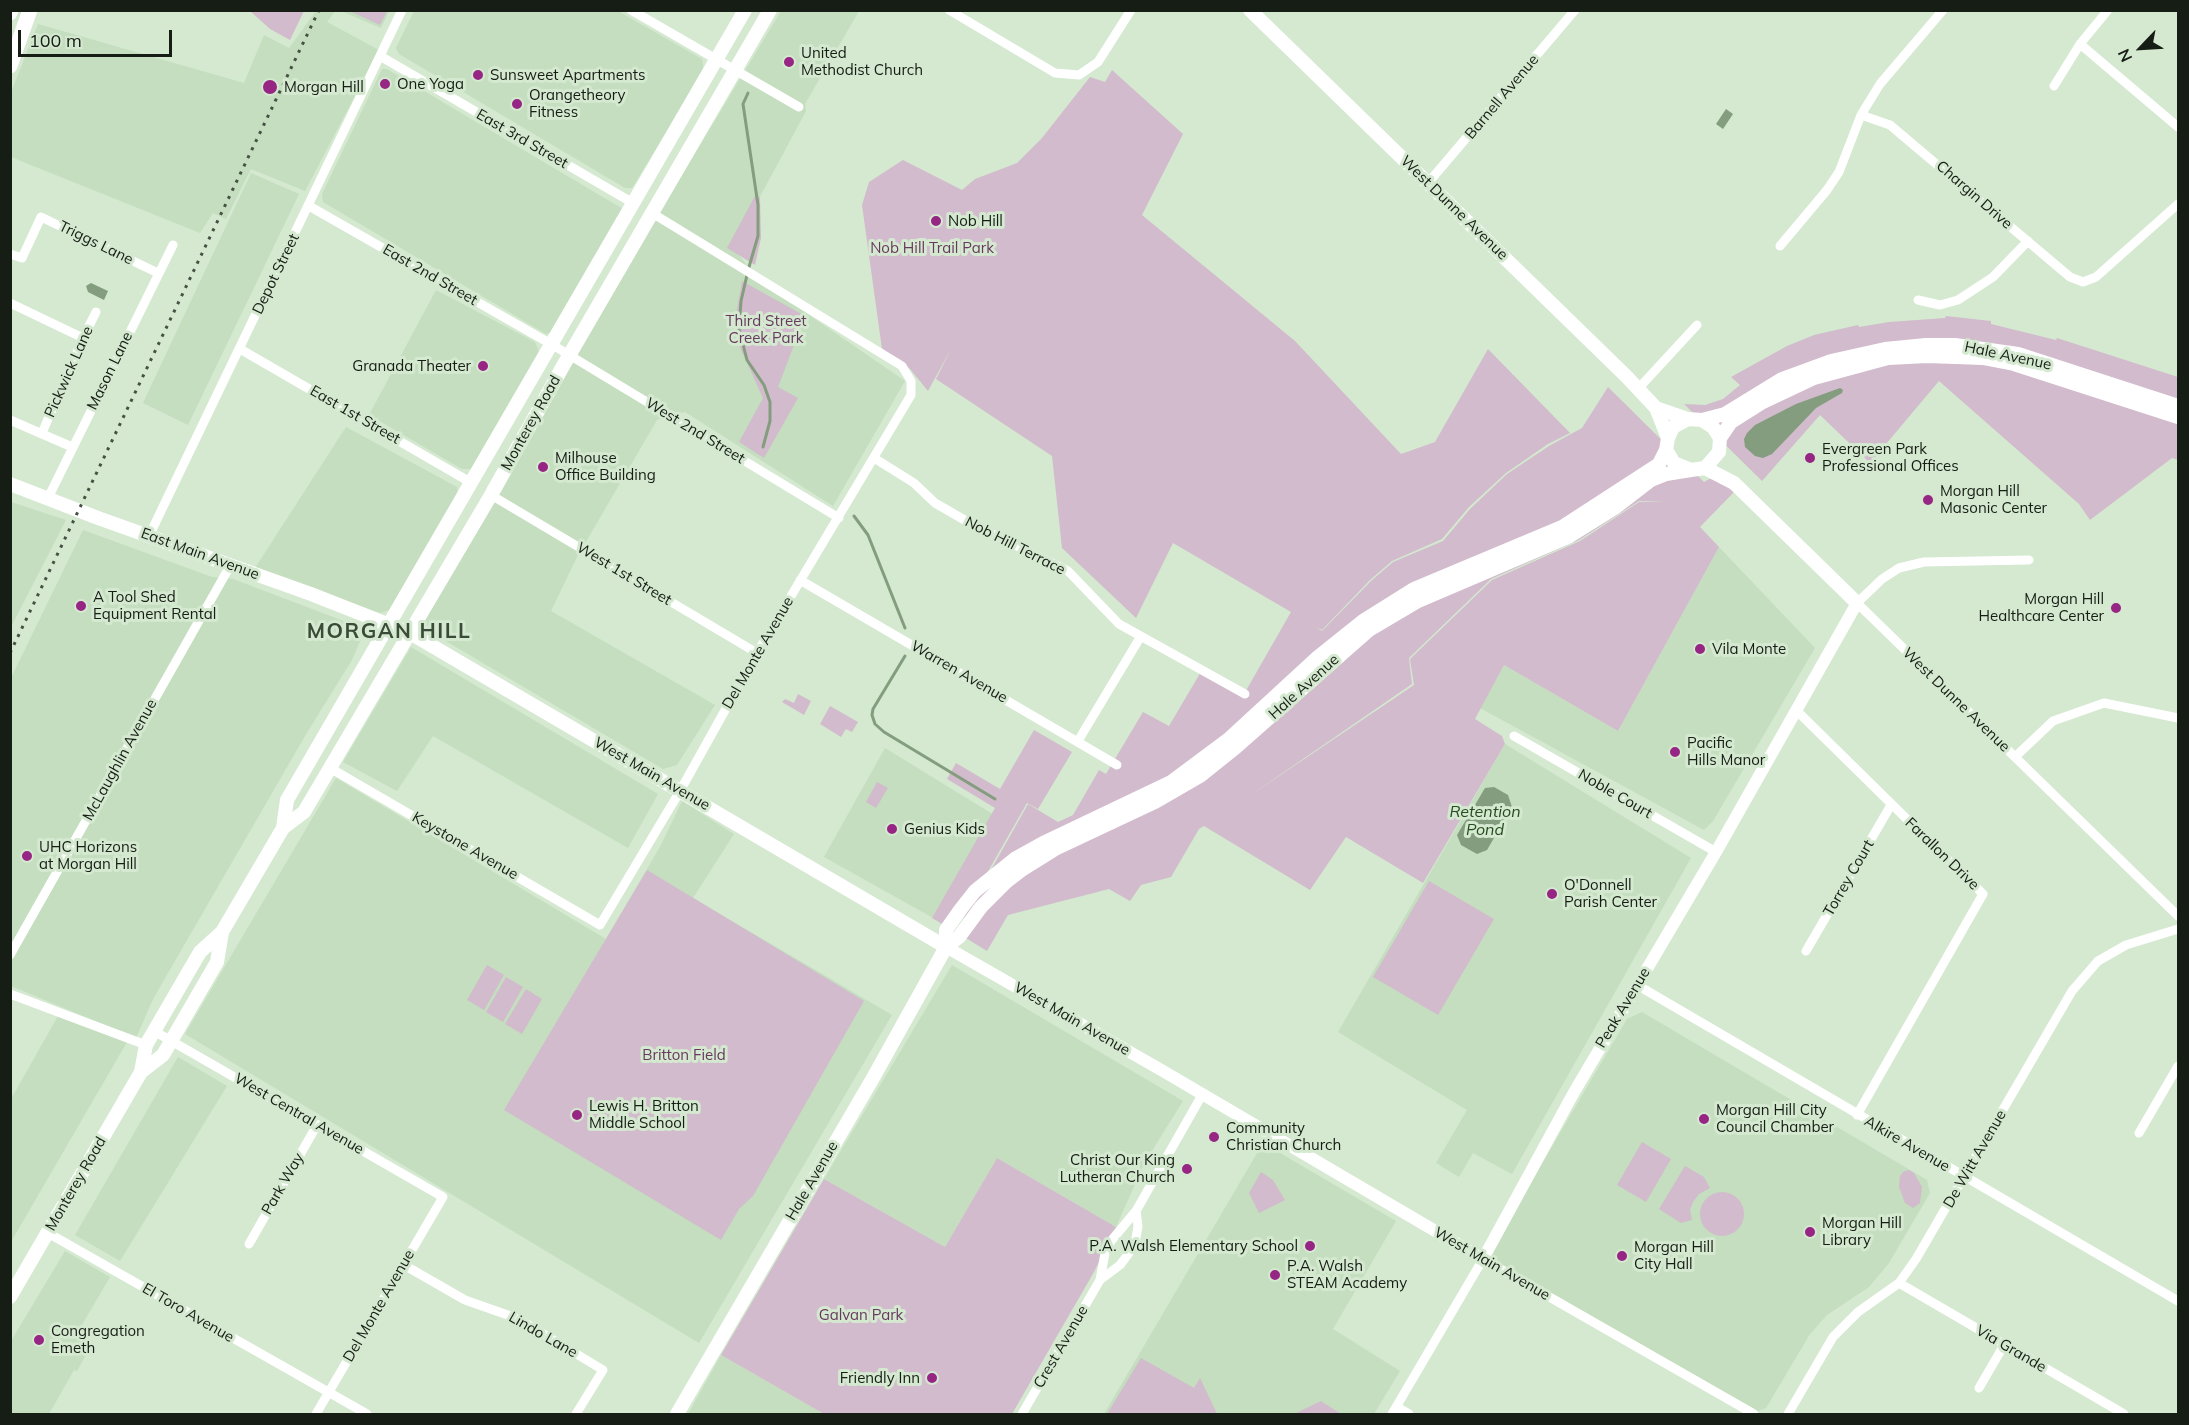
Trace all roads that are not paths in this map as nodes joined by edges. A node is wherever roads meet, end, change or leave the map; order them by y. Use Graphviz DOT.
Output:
graph roads {
  1 [pos="30,10"];
  2 [pos="402,10"];
  3 [pos="631,10"];
  4 [pos="745,10"];
  5 [pos="770,10"];
  6 [pos="950,10"];
  7 [pos="1131,10"];
  8 [pos="1250,10"];
  9 [pos="1575,10"];
  10 [pos="1943,10"];
  11 [pos="2108,10"];
  12 [pos="2080,44"];
  13 [pos="380,56"];
  14 [pos="717,59"];
  15 [pos="10,66"];
  16 [pos="736,69"];
  17 [pos="2054,86"];
  18 [pos="799,107"];
  19 [pos="1861,115"];
  20 [pos="2178,128"];
  21 [pos="1428,183"];
  22 [pos="633,203"];
  23 [pos="2178,204"];
  24 [pos="309,206"];
  25 [pos="652,213"];
  26 [pos="2028,241"];
  27 [pos="172,245"];
  28 [pos="1780,246"];
  29 [pos="10,254"];
  30 [pos="159,273"];
  31 [pos="1918,300"];
  32 [pos="10,303"];
  33 [pos="96,312"];
  34 [pos="1697,325"];
  35 [pos="83,338"];
  36 [pos="551,344"];
  37 [pos="240,349"];
  38 [pos="570,356"];
  39 [pos="1637,390"];
  40 [pos="2178,406"];
  41 [pos="1656,408"];
  42 [pos="2178,417"];
  43 [pos="1695,419"];
  44 [pos="10,420"];
  45 [pos="42,433"];
  46 [pos="1667,444"];
  47 [pos="1719,445"];
  48 [pos="72,447"];
  49 [pos="873,458"];
  50 [pos="1698,469"];
  51 [pos="470,482"];
  52 [pos="1734,483"];
  53 [pos="10,484"];
  54 [pos="491,495"];
  55 [pos="48,498"];
  56 [pos="839,518"];
  57 [pos="149,536"];
  58 [pos="2029,560"];
  59 [pos="230,566"];
  60 [pos="800,580"];
  61 [pos="1857,603"];
  62 [pos="390,623"];
  63 [pos="410,633"];
  64 [pos="1141,636"];
  65 [pos="757,653"];
  66 [pos="1245,694"];
  67 [pos="1797,711"];
  68 [pos="2178,718"];
  69 [pos="1514,736"];
  70 [pos="1078,741"];
  71 [pos="2015,757"];
  72 [pos="1117,765"];
  73 [pos="330,768"];
  74 [pos="680,791"];
  75 [pos="1891,806"];
  76 [pos="283,828"];
  77 [pos="1716,852"];
  78 [pos="2178,916"];
  79 [pos="600,925"];
  80 [pos="2178,929"];
  81 [pos="222,932"];
  82 [pos="946,947"];
  83 [pos="1806,951"];
  84 [pos="10,955"];
  85 [pos="1637,985"];
  86 [pos="10,994"];
  87 [pos="154,1031"];
  88 [pos="171,1041"];
  89 [pos="146,1046"];
  90 [pos="2178,1066"];
  91 [pos="141,1072"];
  92 [pos="1202,1095"];
  93 [pos="1857,1115"];
  94 [pos="317,1125"];
  95 [pos="2139,1133"];
  96 [pos="1964,1177"];
  97 [pos="443,1197"];
  98 [pos="1136,1211"];
  99 [pos="48,1233"];
  100 [pos="249,1244"];
  101 [pos="1483,1259"];
  102 [pos="404,1265"];
  103 [pos="1100,1280"];
  104 [pos="1899,1283"];
  105 [pos="10,1296"];
  106 [pos="2178,1301"];
  107 [pos="2004,1345"];
  108 [pos="1979,1388"];
  109 [pos="329,1393"];
  110 [pos="1395,1411"];
  111 [pos="316,1414"];
  112 [pos="367,1414"];
  113 [pos="576,1414"];
  114 [pos="677,1414"];
  115 [pos="1022,1414"];
  116 [pos="1409,1414"];
  117 [pos="1754,1414"];
  118 [pos="1788,1414"];
  119 [pos="2124,1414"];
  1 -- 15 [label="main road"];
  2 -- 13 [label="street, Depot Street"];
  3 -- 14 [label="street"];
  4 -- 14 [label="main road, Monterey Road"];
  5 -- 16 [label="main road, Monterey Road"];
  6 -- 7 [label="street"];
  8 -- 21 [label="main road, West Dunne Avenue"];
  9 -- 21 [label="street, Barnell Avenue"];
  10 -- 19 [label="street"];
  11 -- 12 [label="street"];
  12 -- 17 [label="street"];
  12 -- 20 [label="street"];
  13 -- 22 [label="street, East 3rd Street"];
  13 -- 24 [label="street, Depot Street"];
  14 -- 16 [label="street"];
  14 -- 22 [label="main road, Monterey Road"];
  16 -- 18 [label="street"];
  16 -- 25 [label="main road, Monterey Road"];
  19 -- 26 [label="street, Chargin Drive"];
  19 -- 28 [label="street"];
  21 -- 39 [label="main road, West Dunne Avenue"];
  22 -- 36 [label="main road, Monterey Road"];
  23 -- 26 [label="street, Chargin Drive"];
  24 -- 36 [label="street, East 2nd Street"];
  24 -- 37 [label="street, Depot Street"];
  25 -- 38 [label="main road, Monterey Road"];
  25 -- 49 [label="street, Del Monte Avenue"];
  26 -- 31 [label="street"];
  27 -- 30 [label="street, Mason Lane"];
  29 -- 30 [label="street, Triggs Lane"];
  30 -- 48 [label="street, Mason Lane"];
  32 -- 35 [label="street"];
  33 -- 35 [label="street, Pickwick Lane"];
  34 -- 39 [label="street"];
  35 -- 45 [label="street, Pickwick Lane"];
  36 -- 38 [label="street, West 2nd Street"];
  36 -- 51 [label="main road, Monterey Road"];
  37 -- 51 [label="street, East 1st Street"];
  37 -- 57 [label="street, Depot Street"];
  38 -- 54 [label="main road, Monterey Road"];
  38 -- 56 [label="street, West 2nd Street"];
  39 -- 41 [label="main road, West Dunne Avenue"];
  40 -- 43 [label="main road, Hale Avenue"];
  41 -- 43 [label="main road, West Dunne Avenue"];
  41 -- 46 [label="main road, West Dunne Avenue"];
  42 -- 47 [label="main road, Hale Avenue"];
  43 -- 46 [label="main road"];
  43 -- 47 [label="main road"];
  44 -- 45 [label="street"];
  45 -- 48 [label="street"];
  46 -- 50 [label="main road"];
  46 -- 82 [label="main road, Hale Avenue"];
  47 -- 50 [label="main road"];
  47 -- 52 [label="main road, West Dunne Avenue"];
  48 -- 55 [label="street, Mason Lane"];
  49 -- 56 [label="street, Del Monte Avenue"];
  49 -- 64 [label="street, Nob Hill Terrace"];
  50 -- 52 [label="main road, West Dunne Avenue"];
  50 -- 82 [label="main road, Hale Avenue"];
  51 -- 62 [label="main road, Monterey Road"];
  52 -- 61 [label="main road, West Dunne Avenue"];
  53 -- 55 [label="main road, East Main Avenue"];
  54 -- 63 [label="main road, Monterey Road"];
  54 -- 65 [label="street, West 1st Street"];
  55 -- 57 [label="main road, East Main Avenue"];
  56 -- 60 [label="street, Del Monte Avenue"];
  57 -- 59 [label="main road, East Main Avenue"];
  58 -- 61 [label="street"];
  59 -- 62 [label="main road, East Main Avenue"];
  59 -- 84 [label="street, McLaughlin Avenue"];
  60 -- 65 [label="street, Del Monte Avenue"];
  60 -- 70 [label="street, Warren Avenue"];
  61 -- 67 [label="street, Peak Avenue"];
  61 -- 71 [label="street, West Dunne Avenue"];
  62 -- 63 [label="main road, West Main Avenue"];
  62 -- 76 [label="main road, Monterey Road"];
  63 -- 73 [label="main road, Monterey Road"];
  63 -- 74 [label="main road, West Main Avenue"];
  64 -- 66 [label="street, Nob Hill Terrace"];
  64 -- 70 [label="street"];
  65 -- 74 [label="street, Del Monte Avenue"];
  67 -- 75 [label="street, Farallon Drive"];
  67 -- 77 [label="street, Peak Avenue"];
  68 -- 71 [label="street"];
  69 -- 77 [label="street, Noble Court"];
  70 -- 72 [label="street, Warren Avenue"];
  71 -- 78 [label="street, West Dunne Avenue"];
  73 -- 76 [label="main road, Monterey Road"];
  73 -- 79 [label="street, Keystone Avenue"];
  74 -- 79 [label="street, Del Monte Avenue"];
  74 -- 82 [label="main road, West Main Avenue"];
  75 -- 83 [label="street, Torrey Court"];
  75 -- 93 [label="street, Farallon Drive"];
  76 -- 81 [label="main road, Monterey Road"];
  77 -- 85 [label="street, Peak Avenue"];
  80 -- 96 [label="street, De Witt Avenue"];
  81 -- 87 [label="main road, Monterey Road"];
  81 -- 88 [label="main road, Monterey Road"];
  82 -- 92 [label="street, West Main Avenue"];
  82 -- 114 [label="main road, Hale Avenue"];
  85 -- 93 [label="street, Alkire Avenue"];
  85 -- 101 [label="street, Peak Avenue"];
  86 -- 89 [label="street"];
  87 -- 88 [label="street, West Central Avenue"];
  87 -- 89 [label="main road, Monterey Road"];
  88 -- 91 [label="main road, Monterey Road"];
  88 -- 94 [label="street, West Central Avenue"];
  89 -- 91 [label="main road, Monterey Road"];
  90 -- 95 [label="street"];
  91 -- 99 [label="main road, Monterey Road"];
  92 -- 98 [label="street, Crest Avenue"];
  92 -- 101 [label="street, West Main Avenue"];
  93 -- 96 [label="street, Alkire Avenue"];
  94 -- 97 [label="street, West Central Avenue"];
  94 -- 100 [label="street, Park Way"];
  96 -- 104 [label="street, De Witt Avenue"];
  96 -- 106 [label="street, Alkire Avenue"];
  97 -- 102 [label="street, Del Monte Avenue"];
  98 -- 103 [label="street, Crest Avenue"];
  98 -- 103 [label="street, Crest Avenue"];
  99 -- 105 [label="main road, Monterey Road"];
  99 -- 109 [label="street, El Toro Avenue"];
  101 -- 110 [label="street, Peak Avenue"];
  101 -- 117 [label="street, West Main Avenue"];
  102 -- 109 [label="street, Del Monte Avenue"];
  102 -- 113 [label="street, Lindo Lane"];
  103 -- 115 [label="street, Crest Avenue"];
  104 -- 107 [label="street, Via Grande"];
  104 -- 118 [label="street, De Witt Avenue"];
  107 -- 108 [label="street"];
  107 -- 119 [label="street, Via Grande"];
  109 -- 111 [label="street, Del Monte Avenue"];
  109 -- 112 [label="street, El Toro Avenue"];
  110 -- 116 [label="street"];
}
